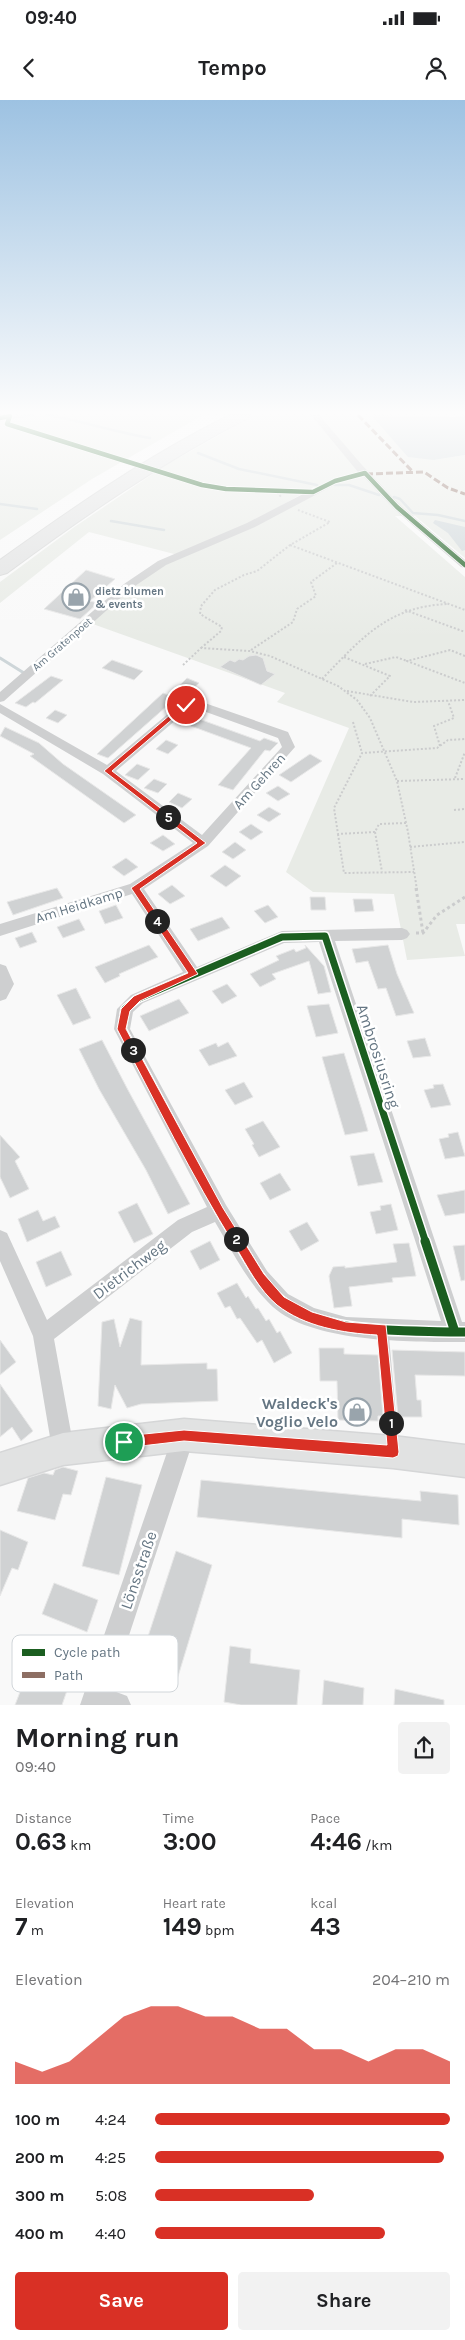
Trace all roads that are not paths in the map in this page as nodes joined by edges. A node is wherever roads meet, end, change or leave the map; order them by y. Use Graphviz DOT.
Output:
graph roads {
  1 [pos="89,490"];
  2 [pos="114,490"];
  3 [pos="318,490"];
  4 [pos="381,490"];
  5 [pos="0,551"];
  6 [pos="465,565"];
  7 [pos="0,570"];
  8 [pos="0,698"];
  9 [pos="0,708"];
  10 [pos="108,771"];
  11 [pos="203,843"];
  12 [pos="135,888"];
  13 [pos="0,930"];
  14 [pos="402,934"];
  15 [pos="325,936"];
  16 [pos="0,970"];
  17 [pos="194,974"];
  18 [pos="0,995"];
  19 [pos="219,1211"];
  20 [pos="0,1239"];
  21 [pos="382,1329"];
  22 [pos="460,1332"];
  23 [pos="43,1335"];
  24 [pos="184,1436"];
  25 [pos="63,1449"];
  26 [pos="393,1452"];
  27 [pos="465,1461"];
  28 [pos="0,1469"];
  29 [pos="122,1635"];
  1 -- 5 [label="highway"];
  2 -- 7 [label="highway"];
  3 -- 8 [label="street, Am Gratenpoet"];
  4 -- 6 [label="street"];
  9 -- 10 [label="street"];
  10 -- 11 [label="street"];
  10 -- 11 [label="street, Am Gehren"];
  11 -- 12 [label="street, Am Heidkamp"];
  12 -- 13 [label="street, Am Heidkamp"];
  12 -- 17 [label="street"];
  14 -- 15 [label="street, Ambrosiusring"];
  15 -- 17 [label="street, Ambrosiusring"];
  15 -- 22 [label="street, Ambrosiusring"];
  16 -- 18 [label="street"];
  17 -- 19 [label="street, Ambrosiusring"];
  19 -- 21 [label="street, Ambrosiusring"];
  19 -- 23 [label="street, Dietrichweg"];
  20 -- 23 [label="street"];
  21 -- 22 [label="street, Ambrosiusring"];
  21 -- 26 [label="lane"];
  23 -- 25 [label="street"];
  24 -- 25 [label="street"];
  24 -- 26 [label="street"];
  24 -- 29 [label="street, Lönsstraße"];
  25 -- 28 [label="street"];
  26 -- 27 [label="street"];
}
